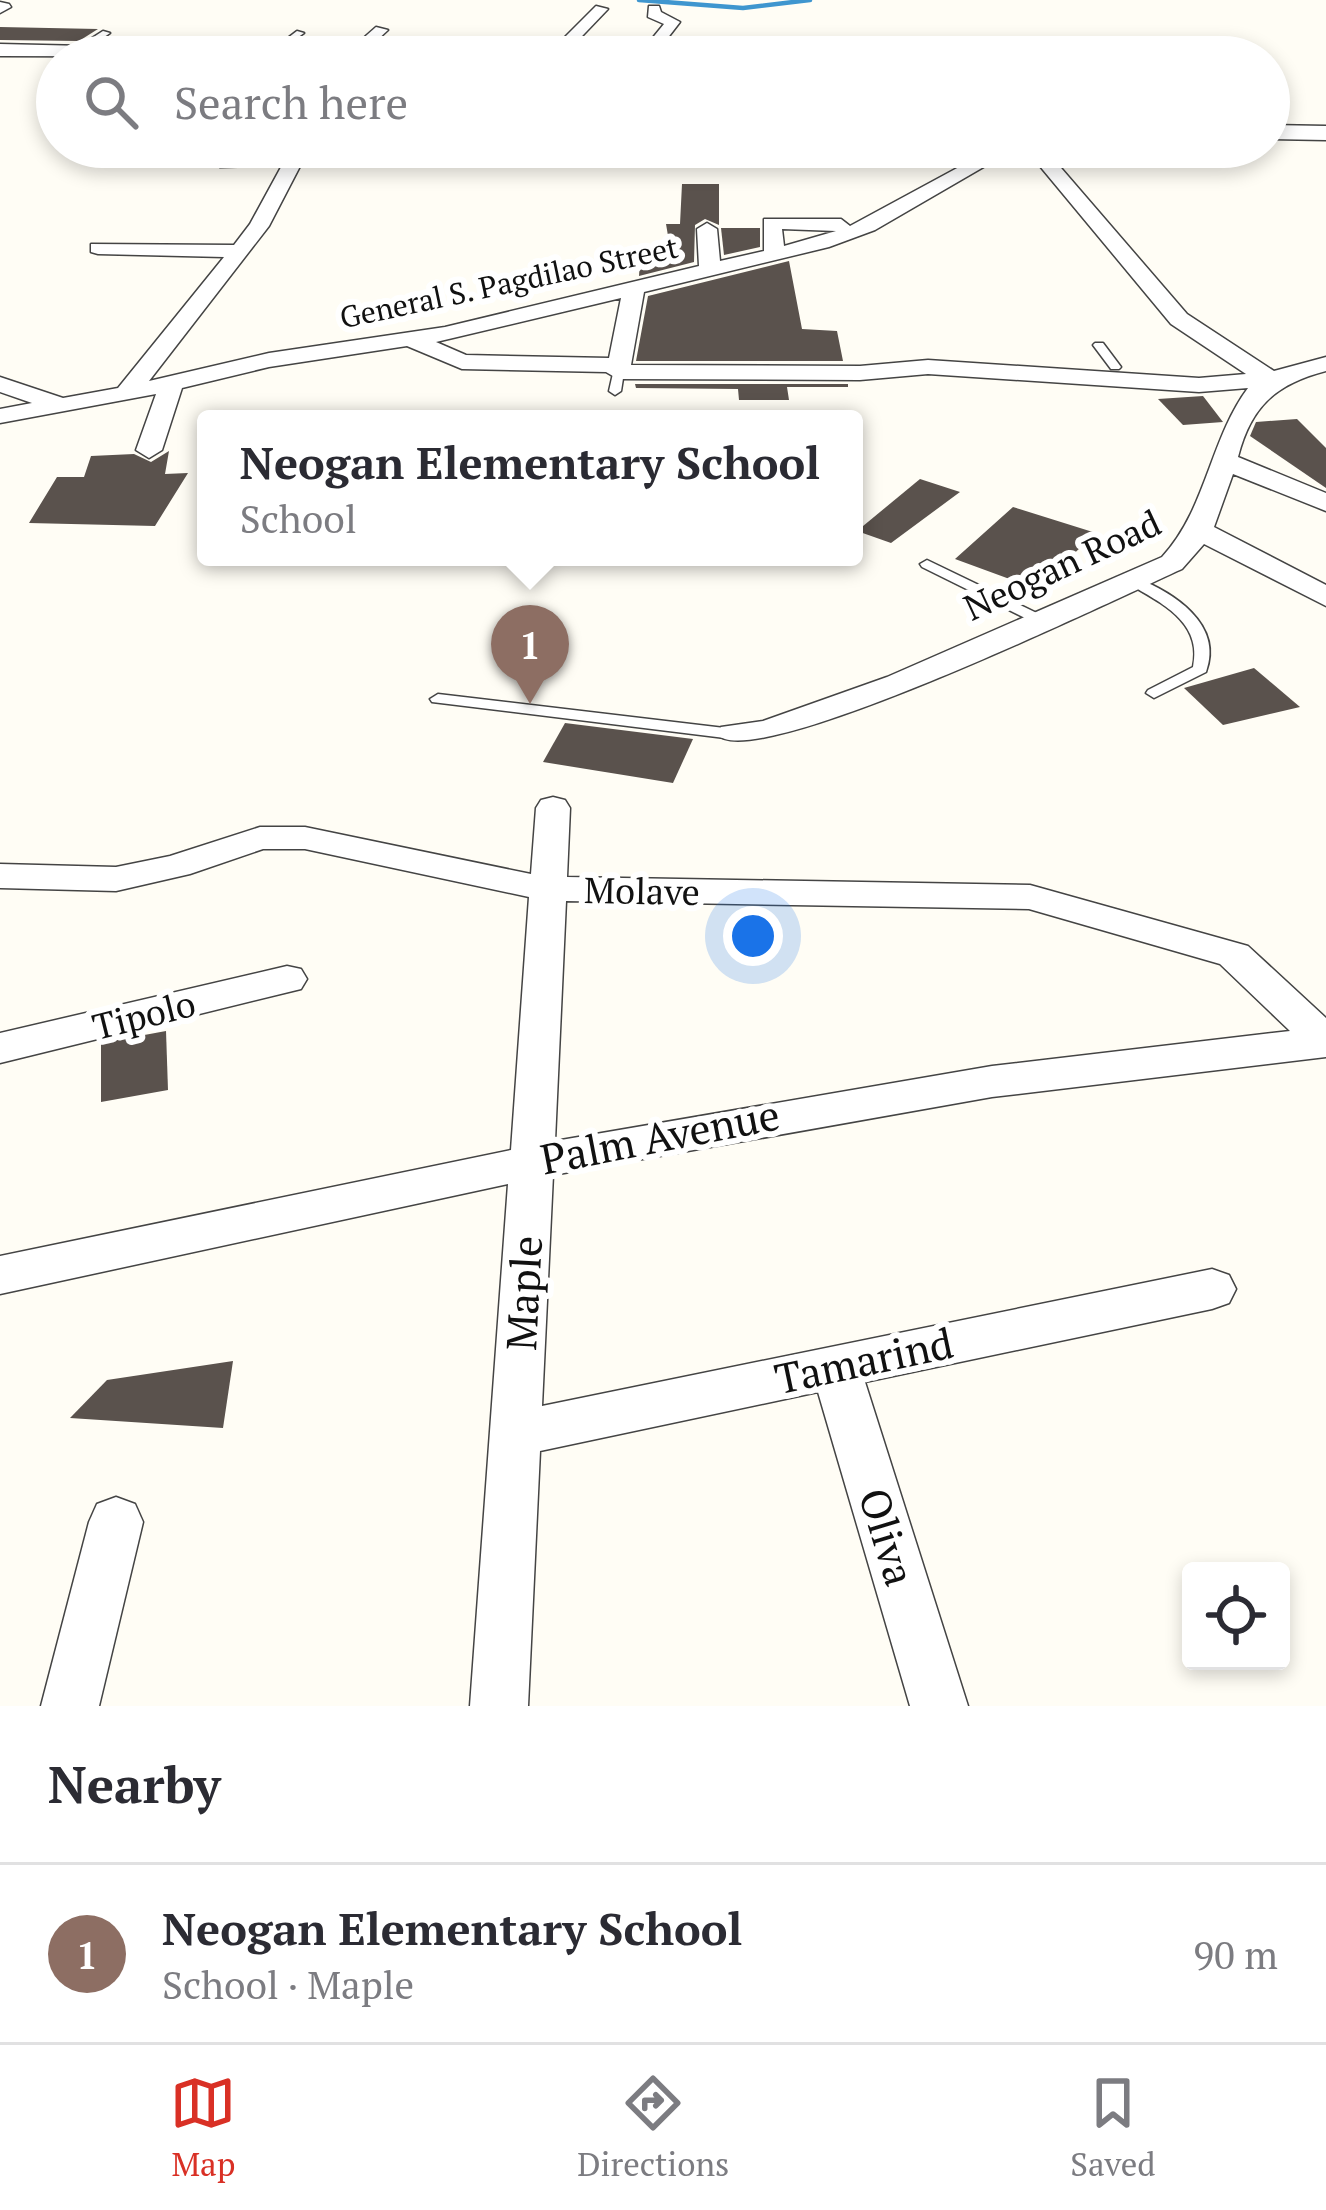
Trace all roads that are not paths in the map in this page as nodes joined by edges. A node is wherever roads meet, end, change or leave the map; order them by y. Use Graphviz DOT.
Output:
graph roads {
  1 [pos="602,9"];
  2 [pos="653,9"];
  3 [pos="381,30"];
  4 [pos="106,33"];
  5 [pos="300,33"];
  6 [pos="101,36"];
  7 [pos="296,36"];
  8 [pos="374,36"];
  9 [pos="575,36"];
  10 [pos="662,36"];
  11 [pos="0,50"];
  12 [pos="36,50"];
  13 [pos="1290,132"];
  14 [pos="1326,133"];
  15 [pos="288,168"];
  16 [pos="972,168"];
  17 [pos="1052,168"];
  18 [pos="707,229"];
  19 [pos="98,248"];
  20 [pos="241,250"];
  21 [pos="710,269"];
  22 [pos="633,292"];
  23 [pos="412,340"];
  24 [pos="1100,346"];
  25 [pos="1326,364"];
  26 [pos="1115,367"];
  27 [pos="1281,375"];
  28 [pos="617,376"];
  29 [pos="0,384"];
  30 [pos="172,385"];
  31 [pos="1326,386"];
  32 [pos="126,394"];
  33 [pos="62,406"];
  34 [pos="0,416"];
  35 [pos="149,450"];
  36 [pos="1223,460"];
  37 [pos="1326,478"];
  38 [pos="1294,488"];
  39 [pos="1326,503"];
  40 [pos="1202,532"];
  41 [pos="927,564"];
  42 [pos="1134,580"];
  43 [pos="1326,597"];
  44 [pos="1040,620"];
  45 [pos="1154,692"];
  46 [pos="438,699"];
  47 [pos="733,734"];
  48 [pos="553,808"];
  49 [pos="0,876"];
  50 [pos="547,889"];
  51 [pos="287,979"];
  52 [pos="1326,1042"];
  53 [pos="0,1048"];
  54 [pos="531,1161"];
  55 [pos="0,1275"];
  56 [pos="1212,1289"];
  57 [pos="836,1367"];
  58 [pos="515,1434"];
  59 [pos="116,1522"];
  60 [pos="70,1706"];
  61 [pos="499,1706"];
  62 [pos="939,1706"];
  1 -- 9 [label="street"];
  2 -- 10 [label="street"];
  3 -- 8 [label="street"];
  4 -- 6 [label="lane"];
  5 -- 7 [label="lane"];
  11 -- 12 [label="street"];
  13 -- 14 [label="street"];
  15 -- 20 [label="street"];
  16 -- 21 [label="street, General S. Pagdilao Street"];
  17 -- 27 [label="street"];
  18 -- 21 [label="street"];
  19 -- 20 [label="street"];
  20 -- 32 [label="street"];
  21 -- 22 [label="street, General S. Pagdilao Street"];
  22 -- 23 [label="street, General S. Pagdilao Street"];
  22 -- 28 [label="street"];
  23 -- 28 [label="street"];
  23 -- 30 [label="street, General S. Pagdilao Street"];
  24 -- 26 [label="lane"];
  25 -- 27 [label="street"];
  27 -- 28 [label="street"];
  27 -- 31 [label="street"];
  27 -- 36 [label="street, Neogan Road"];
  29 -- 33 [label="street"];
  30 -- 32 [label="street, General S. Pagdilao Street"];
  30 -- 35 [label="street"];
  32 -- 33 [label="street, General S. Pagdilao Street"];
  33 -- 34 [label="street, General S. Pagdilao Street"];
  36 -- 38 [label="street"];
  36 -- 40 [label="street, Neogan Road"];
  37 -- 38 [label="street"];
  38 -- 39 [label="street"];
  40 -- 42 [label="street, Neogan Road"];
  40 -- 43 [label="street"];
  41 -- 44 [label="lane"];
  42 -- 44 [label="street, Neogan Road"];
  42 -- 45 [label="lane"];
  44 -- 47 [label="street, Neogan Road"];
  46 -- 47 [label="lane"];
  48 -- 50 [label="street, Maple"];
  49 -- 50 [label="street, Molave"];
  50 -- 52 [label="street, Molave"];
  50 -- 54 [label="street, Maple"];
  51 -- 53 [label="street, Tipolo"];
  52 -- 54 [label="street, Palm Avenue"];
  54 -- 55 [label="street, Palm Avenue"];
  54 -- 58 [label="street, Maple"];
  56 -- 57 [label="street, Tamarind"];
  57 -- 58 [label="street, Tamarind"];
  57 -- 62 [label="street, Oliva"];
  58 -- 61 [label="street, Maple"];
  59 -- 60 [label="street"];
}
